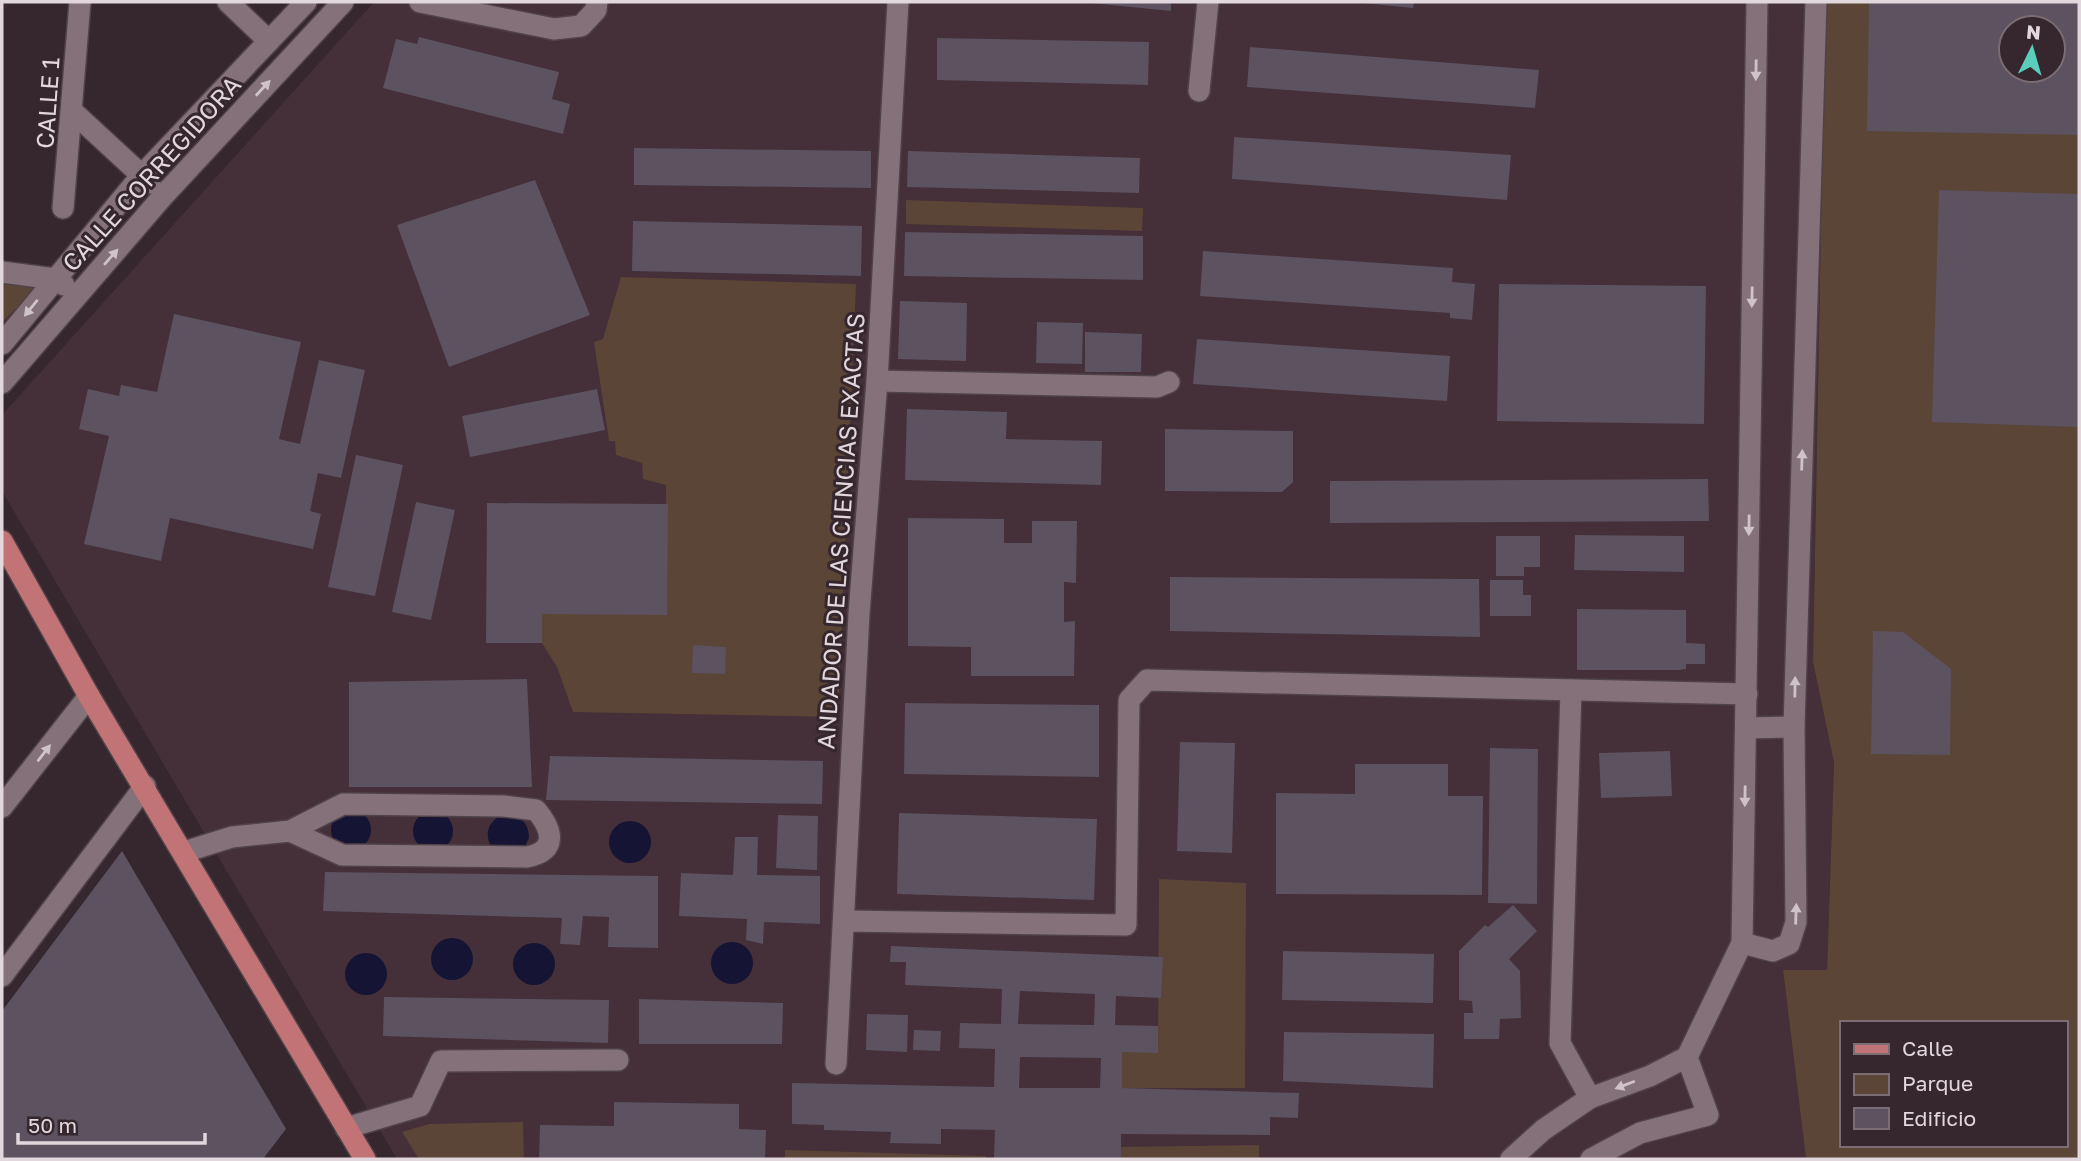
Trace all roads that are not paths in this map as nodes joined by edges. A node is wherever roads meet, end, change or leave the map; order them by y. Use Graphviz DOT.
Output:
graph roads {
  1 [pos="80,2"];
  2 [pos="228,2"];
  3 [pos="306,2"];
  4 [pos="343,2"];
  5 [pos="420,2"];
  6 [pos="597,2"];
  7 [pos="898,2"];
  8 [pos="1208,2"];
  9 [pos="1757,2"];
  10 [pos="1816,2"];
  11 [pos="448,4"];
  12 [pos="269,41"];
  13 [pos="1199,91"];
  14 [pos="72,111"];
  15 [pos="142,175"];
  16 [pos="164,195"];
  17 [pos="63,208"];
  18 [pos="114,209"];
  19 [pos="137,226"];
  20 [pos="2,272"];
  21 [pos="55,279"];
  22 [pos="77,295"];
  23 [pos="5,339"];
  24 [pos="31,349"];
  25 [pos="877,381"];
  26 [pos="2,383"];
  27 [pos="1170,383"];
  28 [pos="2,541"];
  29 [pos="1571,690"];
  30 [pos="1747,694"];
  31 [pos="89,696"];
  32 [pos="1746,727"];
  33 [pos="1794,727"];
  34 [pos="145,786"];
  35 [pos="2,807"];
  36 [pos="290,831"];
  37 [pos="184,852"];
  38 [pos="844,921"];
  39 [pos="1742,943"];
  40 [pos="2,976"];
  41 [pos="1687,1057"];
  42 [pos="618,1060"];
  43 [pos="836,1064"];
  44 [pos="1590,1098"];
  45 [pos="346,1128"];
  46 [pos="365,1159"];
  47 [pos="1511,1159"];
  48 [pos="1591,1159"];
  1 -- 14 [label="street, CALLE 1"];
  2 -- 12 [label="street"];
  3 -- 12 [label="street, CALLE CORREGIDORA"];
  16 -- 4 [label="street, CALLE CORREGIDORA, one-way"];
  5 -- 11 [label="street"];
  6 -- 11 [label="street"];
  7 -- 25 [label="street, ANDADOR DE LAS CIENCIAS EXACTAS"];
  8 -- 13 [label="street"];
  9 -- 30 [label="street, one-way"];
  33 -- 10 [label="street, one-way"];
  12 -- 15 [label="street, CALLE CORREGIDORA"];
  14 -- 15 [label="street"];
  14 -- 17 [label="street, CALLE 1"];
  15 -- 16 [label="street"];
  15 -- 18 [label="street, CALLE CORREGIDORA"];
  16 -- 19 [label="street, CALLE CORREGIDORA"];
  18 -- 19 [label="street"];
  18 -- 21 [label="street, CALLE CORREGIDORA"];
  22 -- 19 [label="street, CALLE CORREGIDORA, one-way"];
  20 -- 21 [label="street"];
  21 -- 22 [label="street"];
  21 -- 23 [label="street, CALLE CORREGIDORA, one-way"];
  22 -- 24 [label="street, CALLE CORREGIDORA"];
  23 -- 24 [label="street"];
  24 -- 26 [label="street, CALLE CORREGIDORA"];
  25 -- 27 [label="street"];
  25 -- 38 [label="street, ANDADOR DE LAS CIENCIAS EXACTAS"];
  28 -- 31 [label="main road"];
  29 -- 30 [label="street"];
  29 -- 38 [label="street"];
  29 -- 44 [label="street"];
  30 -- 32 [label="street"];
  31 -- 34 [label="main road"];
  35 -- 31 [label="street, one-way"];
  32 -- 33 [label="street"];
  32 -- 39 [label="street, one-way"];
  39 -- 33 [label="street, one-way"];
  34 -- 37 [label="main road"];
  34 -- 40 [label="street"];
  36 -- 36 [label="street"];
  36 -- 37 [label="street"];
  37 -- 45 [label="main road"];
  38 -- 43 [label="street, ANDADOR DE LAS CIENCIAS EXACTAS"];
  39 -- 41 [label="street"];
  41 -- 44 [label="street, one-way"];
  41 -- 48 [label="street"];
  42 -- 45 [label="street"];
  44 -- 47 [label="street"];
  45 -- 46 [label="main road"];
}
